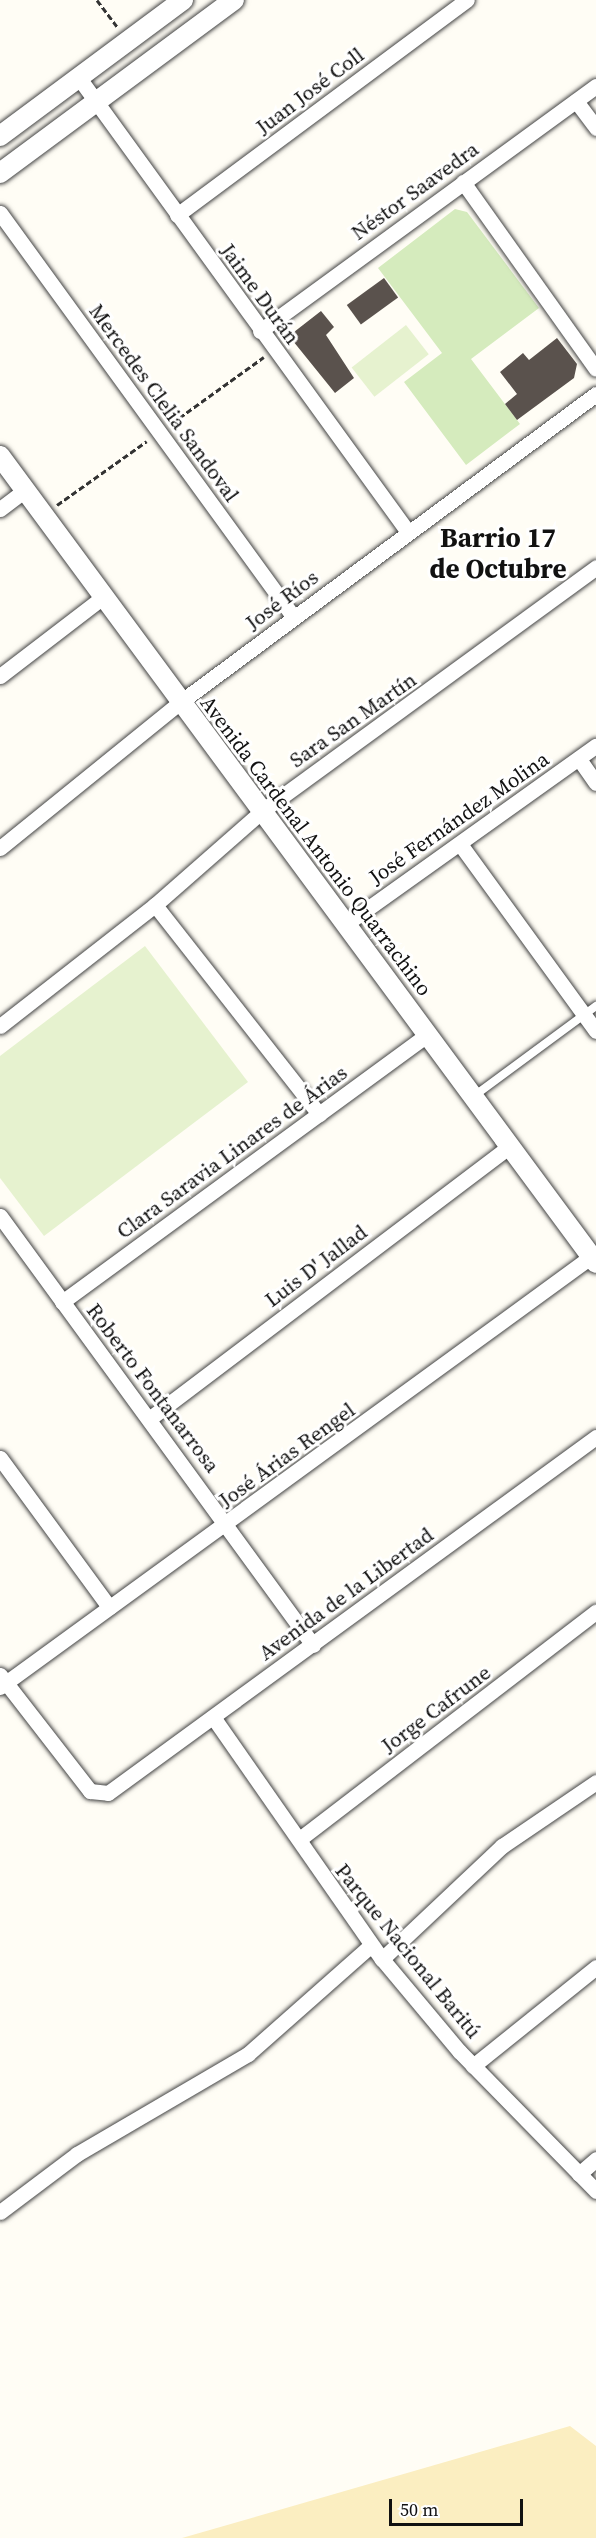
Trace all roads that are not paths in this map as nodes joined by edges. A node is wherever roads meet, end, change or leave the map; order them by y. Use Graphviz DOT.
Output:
graph roads {
  1 [pos="183,0"];
  2 [pos="234,0"];
  3 [pos="467,0"];
  4 [pos="79,78"];
  5 [pos="596,86"];
  6 [pos="96,101"];
  7 [pos="576,101"];
  8 [pos="596,128"];
  9 [pos="0,136"];
  10 [pos="0,173"];
  11 [pos="463,182"];
  12 [pos="0,213"];
  13 [pos="177,215"];
  14 [pos="260,331"];
  15 [pos="596,369"];
  16 [pos="596,394"];
  17 [pos="0,456"];
  18 [pos="25,490"];
  19 [pos="0,509"];
  20 [pos="408,532"];
  21 [pos="596,567"];
  22 [pos="103,597"];
  23 [pos="293,617"];
  24 [pos="0,676"];
  25 [pos="179,703"];
  26 [pos="596,746"];
  27 [pos="579,759"];
  28 [pos="596,783"];
  29 [pos="262,811"];
  30 [pos="460,844"];
  31 [pos="0,848"];
  32 [pos="155,905"];
  33 [pos="346,924"];
  34 [pos="590,1011"];
  35 [pos="0,1026"];
  36 [pos="596,1031"];
  37 [pos="426,1036"];
  38 [pos="471,1098"];
  39 [pos="319,1114"];
  40 [pos="508,1147"];
  41 [pos="0,1216"];
  42 [pos="594,1257"];
  43 [pos="63,1302"];
  44 [pos="149,1419"];
  45 [pos="596,1437"];
  46 [pos="0,1458"];
  47 [pos="228,1524"];
  48 [pos="109,1607"];
  49 [pos="596,1612"];
  50 [pos="313,1645"];
  51 [pos="2,1682"];
  52 [pos="213,1717"];
  53 [pos="596,1782"];
  54 [pos="301,1838"];
  55 [pos="371,1945"];
  56 [pos="382,1959"];
  57 [pos="596,1967"];
  58 [pos="473,2066"];
  59 [pos="596,2159"];
  60 [pos="579,2174"];
  61 [pos="596,2191"];
  62 [pos="0,2212"];
  1 -- 4 [label="street"];
  2 -- 6 [label="street"];
  3 -- 13 [label="street, Juan José Coll"];
  4 -- 6 [label="street, Jaime Durán"];
  4 -- 9 [label="street"];
  5 -- 7 [label="street, Néstor Saavedra"];
  6 -- 10 [label="street"];
  6 -- 13 [label="street, Jaime Durán"];
  7 -- 8 [label="street"];
  7 -- 11 [label="street, Néstor Saavedra"];
  11 -- 14 [label="street, Néstor Saavedra"];
  11 -- 15 [label="street"];
  12 -- 23 [label="street, Mercedes Clelia Sandoval"];
  13 -- 14 [label="street, Jaime Durán"];
  14 -- 20 [label="street, Jaime Durán"];
  16 -- 20 [label="street, José Ríos"];
  17 -- 18 [label="street, Avenida Cardenal Antonio Quarrachino"];
  18 -- 19 [label="street"];
  18 -- 22 [label="street, Avenida Cardenal Antonio Quarrachino"];
  20 -- 23 [label="street, José Ríos"];
  21 -- 29 [label="street, Sara San Martín"];
  22 -- 24 [label="street"];
  22 -- 25 [label="street, Avenida Cardenal Antonio Quarrachino"];
  23 -- 25 [label="street, José Ríos"];
  25 -- 29 [label="street, Avenida Cardenal Antonio Quarrachino"];
  25 -- 31 [label="street, José Ríos"];
  26 -- 27 [label="street, José Fernández Molina"];
  27 -- 28 [label="street"];
  27 -- 30 [label="street, José Fernández Molina"];
  29 -- 32 [label="street, Sara San Martín"];
  29 -- 33 [label="street, Avenida Cardenal Antonio Quarrachino"];
  30 -- 33 [label="street, José Fernández Molina"];
  30 -- 34 [label="street"];
  32 -- 35 [label="street, Sara San Martín"];
  32 -- 39 [label="street"];
  33 -- 37 [label="street, Avenida Cardenal Antonio Quarrachino"];
  34 -- 36 [label="street"];
  34 -- 38 [label="lane"];
  37 -- 38 [label="street, Avenida Cardenal Antonio Quarrachino"];
  37 -- 39 [label="street, Clara Saravia Linares de Árias"];
  38 -- 40 [label="street, Avenida Cardenal Antonio Quarrachino"];
  39 -- 43 [label="street, Clara Saravia Linares de Árias"];
  40 -- 42 [label="street, Avenida Cardenal Antonio Quarrachino"];
  40 -- 44 [label="street, Luis D' Jallad"];
  41 -- 43 [label="street, Roberto Fontanarrosa"];
  42 -- 47 [label="street, José Árias Rengel"];
  43 -- 44 [label="street, Roberto Fontanarrosa"];
  44 -- 47 [label="street, Roberto Fontanarrosa"];
  45 -- 50 [label="street, Avenida de la Libertad"];
  46 -- 48 [label="street"];
  47 -- 48 [label="street, José Árias Rengel"];
  47 -- 50 [label="street, Roberto Fontanarrosa"];
  48 -- 51 [label="street, José Árias Rengel"];
  49 -- 54 [label="street, Jorge Cafrune"];
  50 -- 52 [label="street, Avenida de la Libertad"];
  51 -- 52 [label="street, Avenida de la Libertad"];
  52 -- 54 [label="street, Parque Nacional Baritú"];
  53 -- 56 [label="street"];
  54 -- 55 [label="street, Parque Nacional Baritú"];
  55 -- 56 [label="street, Parque Nacional Baritú"];
  55 -- 62 [label="street"];
  56 -- 58 [label="street, Parque Nacional Baritú"];
  57 -- 58 [label="street"];
  58 -- 60 [label="street, Parque Nacional Baritú"];
  59 -- 60 [label="street"];
  60 -- 61 [label="street, Parque Nacional Baritú"];
}
